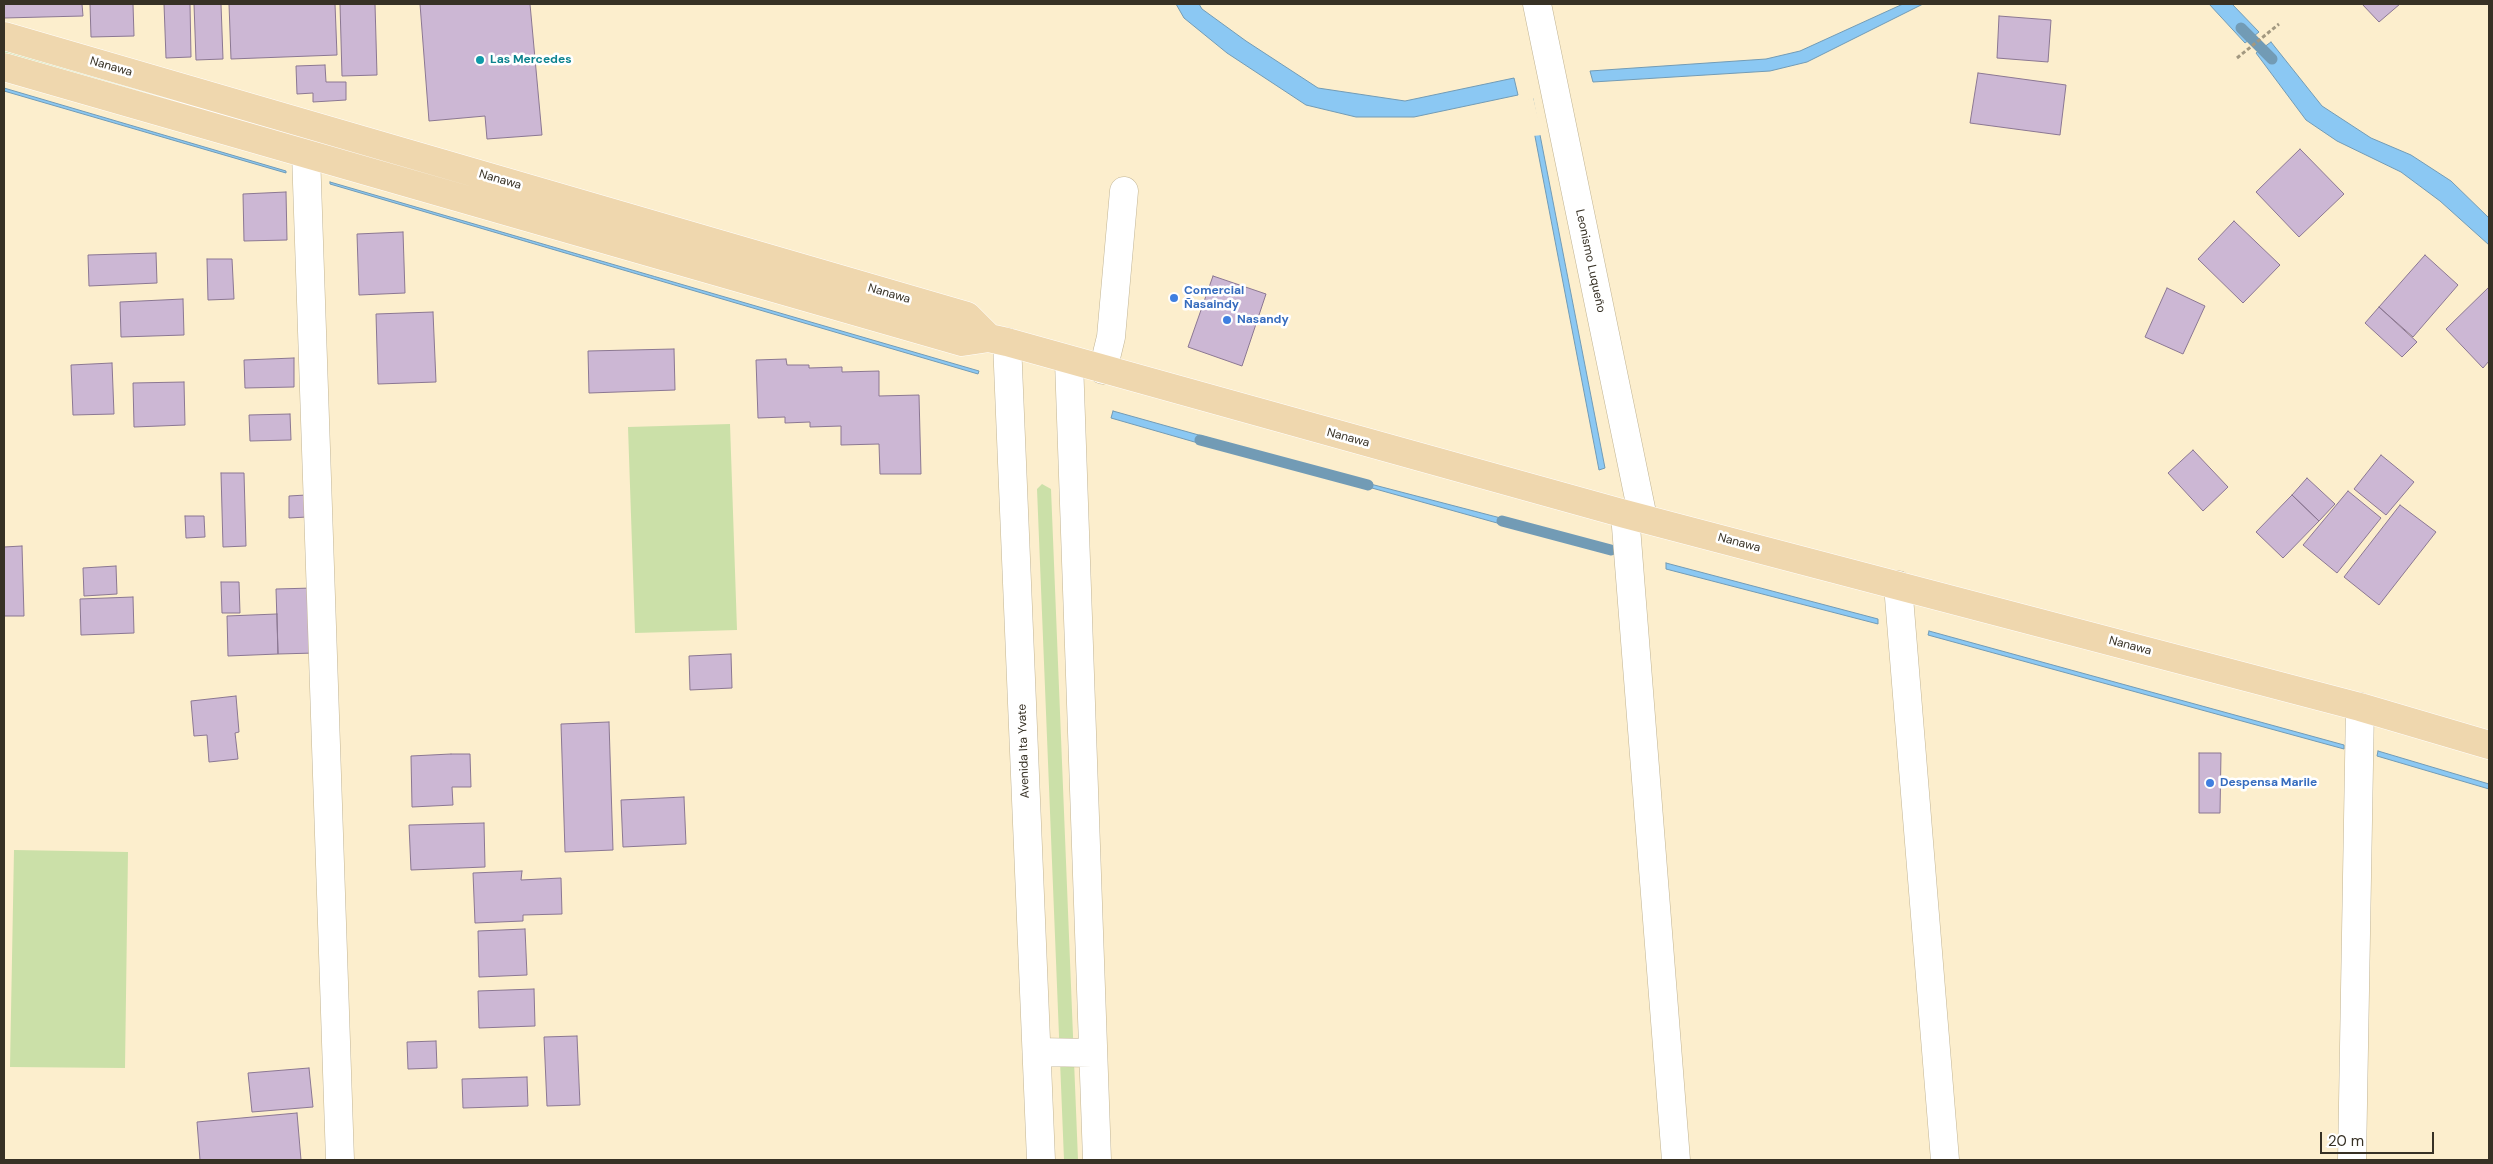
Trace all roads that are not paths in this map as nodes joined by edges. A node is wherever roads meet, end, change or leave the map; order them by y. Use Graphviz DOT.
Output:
graph roads {
  1 [pos="1537,4"];
  2 [pos="4,36"];
  3 [pos="4,67"];
  4 [pos="310,125"];
  5 [pos="306,154"];
  6 [pos="1124,191"];
  7 [pos="998,340"];
  8 [pos="1069,361"];
  9 [pos="1103,370"];
  10 [pos="1634,516"];
  11 [pos="1898,584"];
  12 [pos="2360,707"];
  13 [pos="2489,744"];
  14 [pos="1036,1052"];
  15 [pos="1092,1053"];
  16 [pos="340,1160"];
  17 [pos="1041,1160"];
  18 [pos="1097,1160"];
  19 [pos="1676,1160"];
  20 [pos="1945,1160"];
  21 [pos="2352,1160"];
  1 -- 10 [label="street, Leonismo Luqueño"];
  2 -- 4 [label="main road, Nanawa"];
  3 -- 5 [label="main road, Nanawa"];
  4 -- 5 [label="street"];
  4 -- 7 [label="main road, Nanawa"];
  5 -- 7 [label="main road, Nanawa"];
  5 -- 16 [label="street"];
  6 -- 9 [label="street"];
  7 -- 8 [label="main road, Nanawa"];
  7 -- 14 [label="street, Avenida Ita Yvate"];
  8 -- 9 [label="main road, Nanawa"];
  8 -- 15 [label="street"];
  9 -- 10 [label="main road, Nanawa"];
  10 -- 11 [label="main road, Nanawa"];
  10 -- 19 [label="street, Leonismo Luqueño"];
  11 -- 12 [label="main road, Nanawa"];
  11 -- 20 [label="street"];
  12 -- 13 [label="main road, Nanawa"];
  12 -- 21 [label="street"];
  14 -- 15 [label="street"];
  14 -- 17 [label="street, Avenida Ita Yvate"];
  15 -- 18 [label="street"];
}
